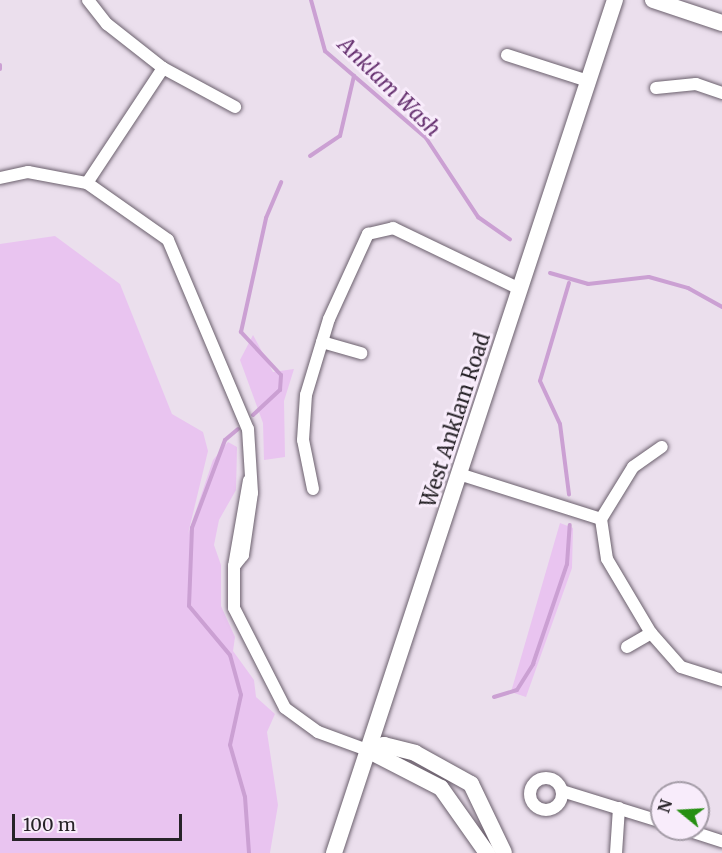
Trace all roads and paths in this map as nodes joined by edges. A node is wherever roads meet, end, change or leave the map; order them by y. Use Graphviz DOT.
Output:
graph roads {
  1 [pos="88,0"];
  2 [pos="615,0"];
  3 [pos="653,0"];
  4 [pos="722,23"];
  5 [pos="507,55"];
  6 [pos="163,68"];
  7 [pos="588,81"];
  8 [pos="656,88"];
  9 [pos="722,93"];
  10 [pos="235,107"];
  11 [pos="0,178"];
  12 [pos="87,183"];
  13 [pos="520,289"];
  14 [pos="322,342"];
  15 [pos="361,353"];
  16 [pos="662,447"];
  17 [pos="459,474"];
  18 [pos="313,489"];
  19 [pos="601,519"];
  20 [pos="651,633"];
  21 [pos="627,646"];
  22 [pos="722,680"];
  23 [pos="367,750"];
  24 [pos="562,791"];
  25 [pos="619,808"];
  26 [pos="650,818"];
  27 [pos="334,853"];
  28 [pos="487,853"];
  29 [pos="504,853"];
  30 [pos="615,853"];
  1 -- 6 [label="street"];
  2 -- 7 [label="main road, West Anklam Road"];
  3 -- 4 [label="main road"];
  5 -- 7 [label="street"];
  6 -- 10 [label="street"];
  6 -- 12 [label="street"];
  7 -- 13 [label="main road, West Anklam Road"];
  8 -- 9 [label="street"];
  11 -- 12 [label="street"];
  12 -- 23 [label="street"];
  13 -- 14 [label="street"];
  13 -- 17 [label="main road, West Anklam Road"];
  14 -- 15 [label="street"];
  14 -- 18 [label="street"];
  16 -- 19 [label="street"];
  17 -- 19 [label="street"];
  17 -- 23 [label="main road, West Anklam Road"];
  19 -- 20 [label="street"];
  20 -- 21 [label="street"];
  20 -- 22 [label="street"];
  23 -- 27 [label="main road, West Anklam Road"];
  23 -- 28 [label="main road"];
  23 -- 29 [label="main road"];
  24 -- 25 [label="street"];
  25 -- 26 [label="street"];
  25 -- 30 [label="street"];
}
